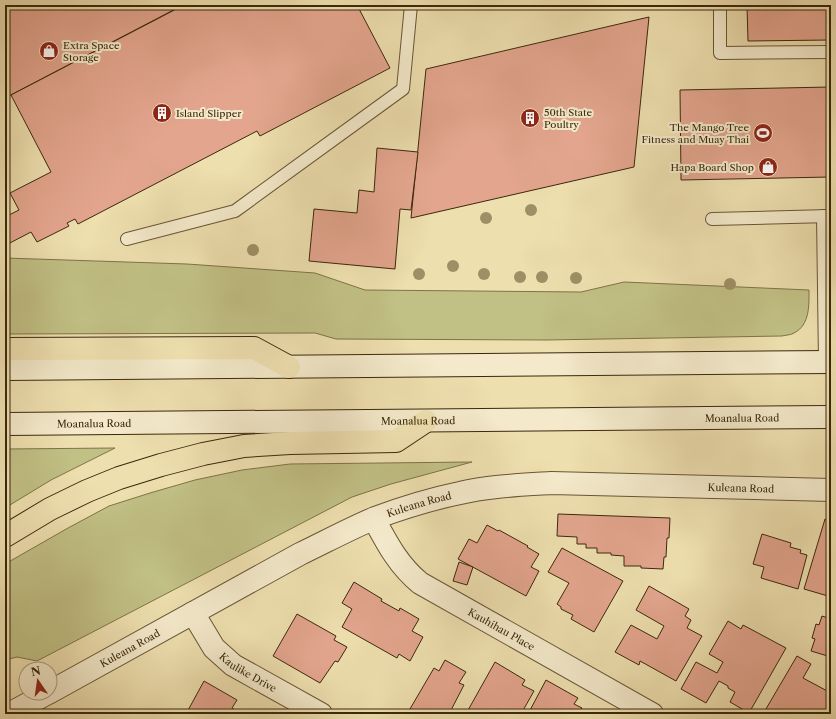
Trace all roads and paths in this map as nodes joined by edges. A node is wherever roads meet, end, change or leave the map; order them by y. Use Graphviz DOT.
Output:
graph roads {
  1 [pos="411,5"];
  2 [pos="720,5"];
  3 [pos="831,52"];
  4 [pos="827,216"];
  5 [pos="712,218"];
  6 [pos="127,239"];
  7 [pos="5,349"];
  8 [pos="828,362"];
  9 [pos="289,367"];
  10 [pos="5,369"];
  11 [pos="831,417"];
  12 [pos="426,421"];
  13 [pos="5,424"];
  14 [pos="831,490"];
  15 [pos="374,519"];
  16 [pos="5,536"];
  17 [pos="193,613"];
  18 [pos="58,687"];
  19 [pos="33,701"];
  20 [pos="9,714"];
  21 [pos="320,714"];
  22 [pos="652,714"];
  1 -- 6 [label="lane"];
  2 -- 3 [label="lane"];
  4 -- 5 [label="lane"];
  4 -- 8 [label="lane"];
  7 -- 9 [label="highway"];
  8 -- 9 [label="main road"];
  9 -- 10 [label="main road"];
  11 -- 12 [label="main road, Moanalua Road"];
  12 -- 13 [label="main road, Moanalua Road"];
  12 -- 16 [label="highway"];
  14 -- 15 [label="main road, Kuleana Road"];
  15 -- 17 [label="main road, Kuleana Road"];
  15 -- 22 [label="main road, Kauhihau Place"];
  17 -- 18 [label="main road, Kuleana Road"];
  17 -- 21 [label="main road, Kaulike Drive"];
  19 -- 20 [label="main road, Kuleana Road"];
}
